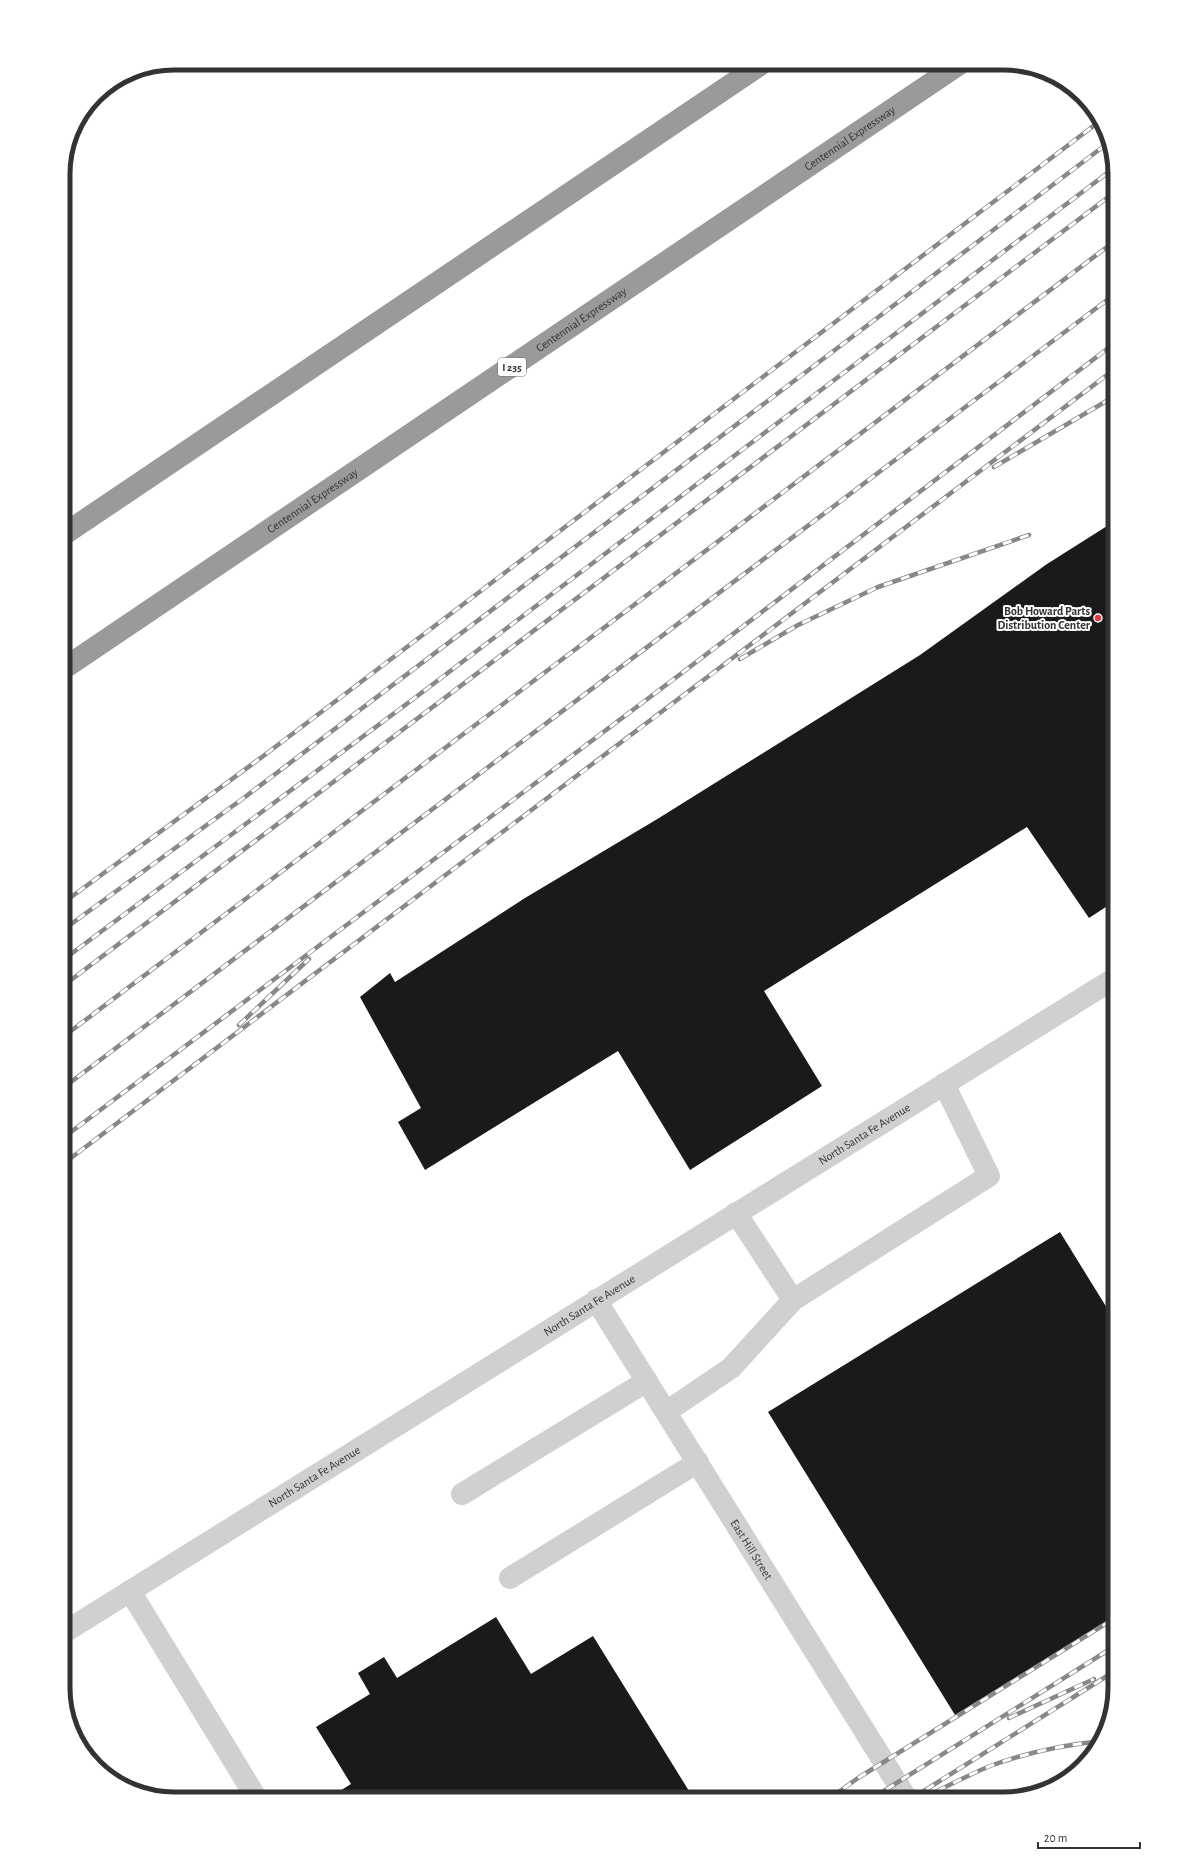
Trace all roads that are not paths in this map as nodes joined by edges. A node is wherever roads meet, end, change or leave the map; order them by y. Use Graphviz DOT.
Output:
graph roads {
  1 [pos="753,70"];
  2 [pos="951,70"];
  3 [pos="70,530"];
  4 [pos="70,664"];
  5 [pos="1108,982"];
  6 [pos="944,1084"];
  7 [pos="736,1213"];
  8 [pos="596,1300"];
  9 [pos="793,1300"];
  10 [pos="647,1381"];
  11 [pos="666,1412"];
  12 [pos="698,1462"];
  13 [pos="462,1494"];
  14 [pos="510,1578"];
  15 [pos="130,1591"];
  16 [pos="70,1629"];
  17 [pos="253,1792"];
  18 [pos="903,1792"];
  1 -- 3 [label="highway"];
  2 -- 4 [label="highway, Centennial Expressway / I 235"];
  5 -- 6 [label="street, North Santa Fe Avenue"];
  6 -- 7 [label="street, North Santa Fe Avenue"];
  6 -- 9 [label="street"];
  7 -- 8 [label="street, North Santa Fe Avenue"];
  7 -- 9 [label="street"];
  8 -- 10 [label="street, East Hill Street"];
  8 -- 15 [label="street, North Santa Fe Avenue"];
  9 -- 11 [label="street"];
  10 -- 11 [label="street, East Hill Street"];
  10 -- 13 [label="street"];
  11 -- 12 [label="street, East Hill Street"];
  12 -- 14 [label="street"];
  12 -- 18 [label="street, East Hill Street"];
  15 -- 16 [label="street, North Santa Fe Avenue"];
  15 -- 17 [label="street"];
}
